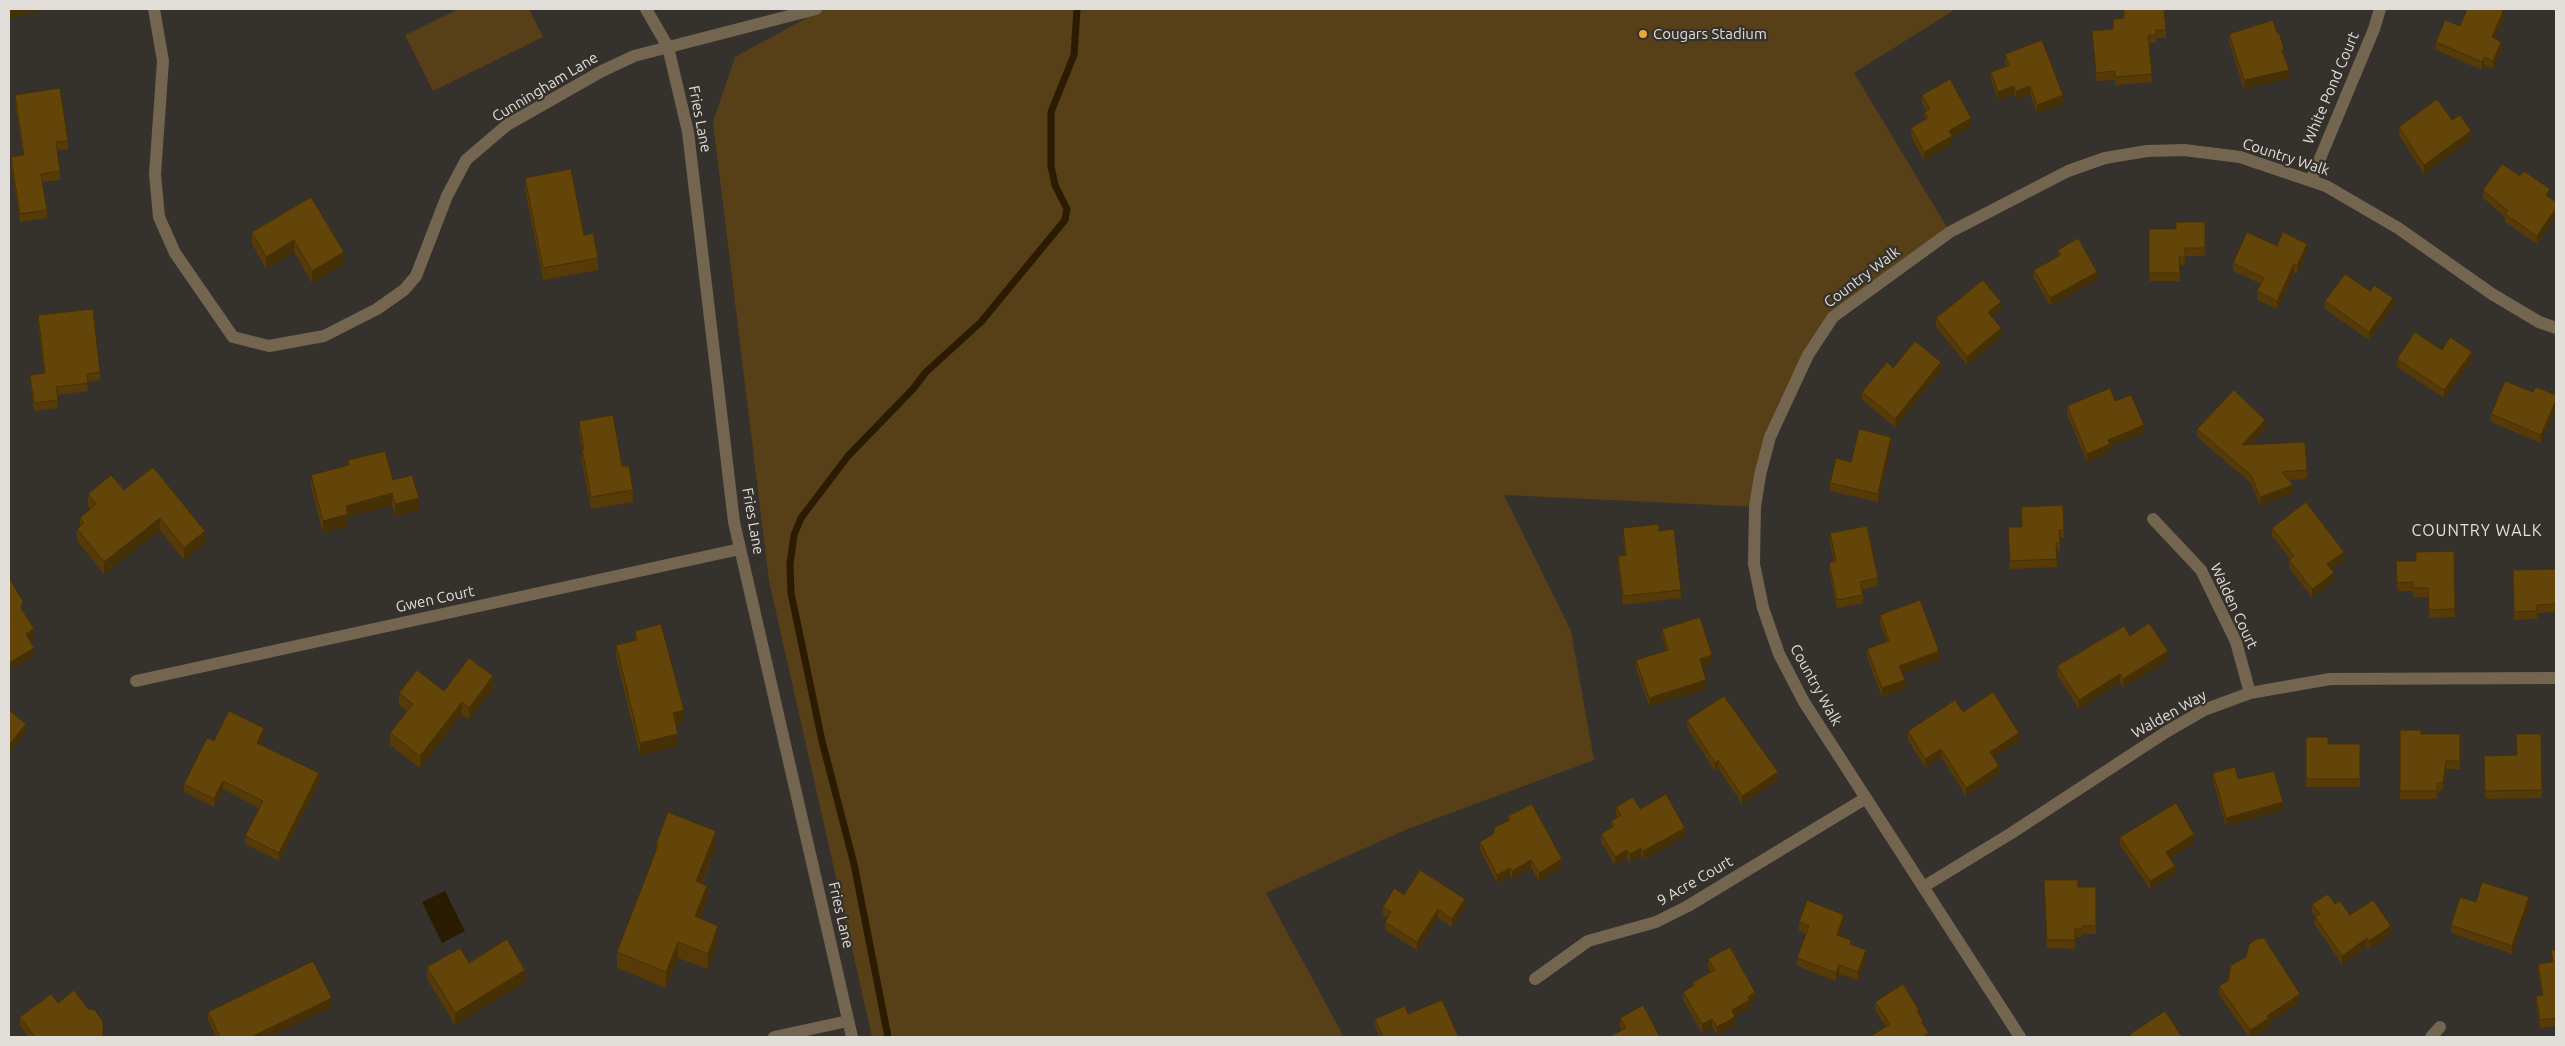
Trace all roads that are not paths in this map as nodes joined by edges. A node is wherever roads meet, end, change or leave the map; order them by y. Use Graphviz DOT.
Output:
graph roads {
  1 [pos="154,9"];
  2 [pos="646,9"];
  3 [pos="816,9"];
  4 [pos="2380,9"];
  5 [pos="668,47"];
  6 [pos="2310,180"];
  7 [pos="2556,328"];
  8 [pos="2153,519"];
  9 [pos="740,549"];
  10 [pos="2556,678"];
  11 [pos="136,681"];
  12 [pos="2250,693"];
  13 [pos="1866,798"];
  14 [pos="1923,886"];
  15 [pos="1535,979"];
  16 [pos="848,1021"];
  17 [pos="2440,1027"];
  18 [pos="774,1037"];
  19 [pos="852,1037"];
  20 [pos="2020,1037"];
  21 [pos="2431,1037"];
  1 -- 5 [label="street, Cunningham Lane"];
  2 -- 5 [label="street, Fries Lane"];
  3 -- 5 [label="street, Cunningham Lane"];
  4 -- 6 [label="street, White Pond Court"];
  5 -- 9 [label="street, Fries Lane"];
  6 -- 7 [label="street, Country Walk"];
  6 -- 13 [label="street, Country Walk"];
  8 -- 12 [label="street, Walden Court"];
  9 -- 11 [label="street, Gwen Court"];
  9 -- 16 [label="street, Fries Lane"];
  10 -- 12 [label="street, Walden Way"];
  12 -- 14 [label="street, Walden Way"];
  13 -- 14 [label="street, Country Walk"];
  13 -- 15 [label="street, 9 Acre Court"];
  14 -- 20 [label="street, Country Walk"];
  16 -- 18 [label="street"];
  16 -- 19 [label="street, Fries Lane"];
  17 -- 21 [label="street"];
}
